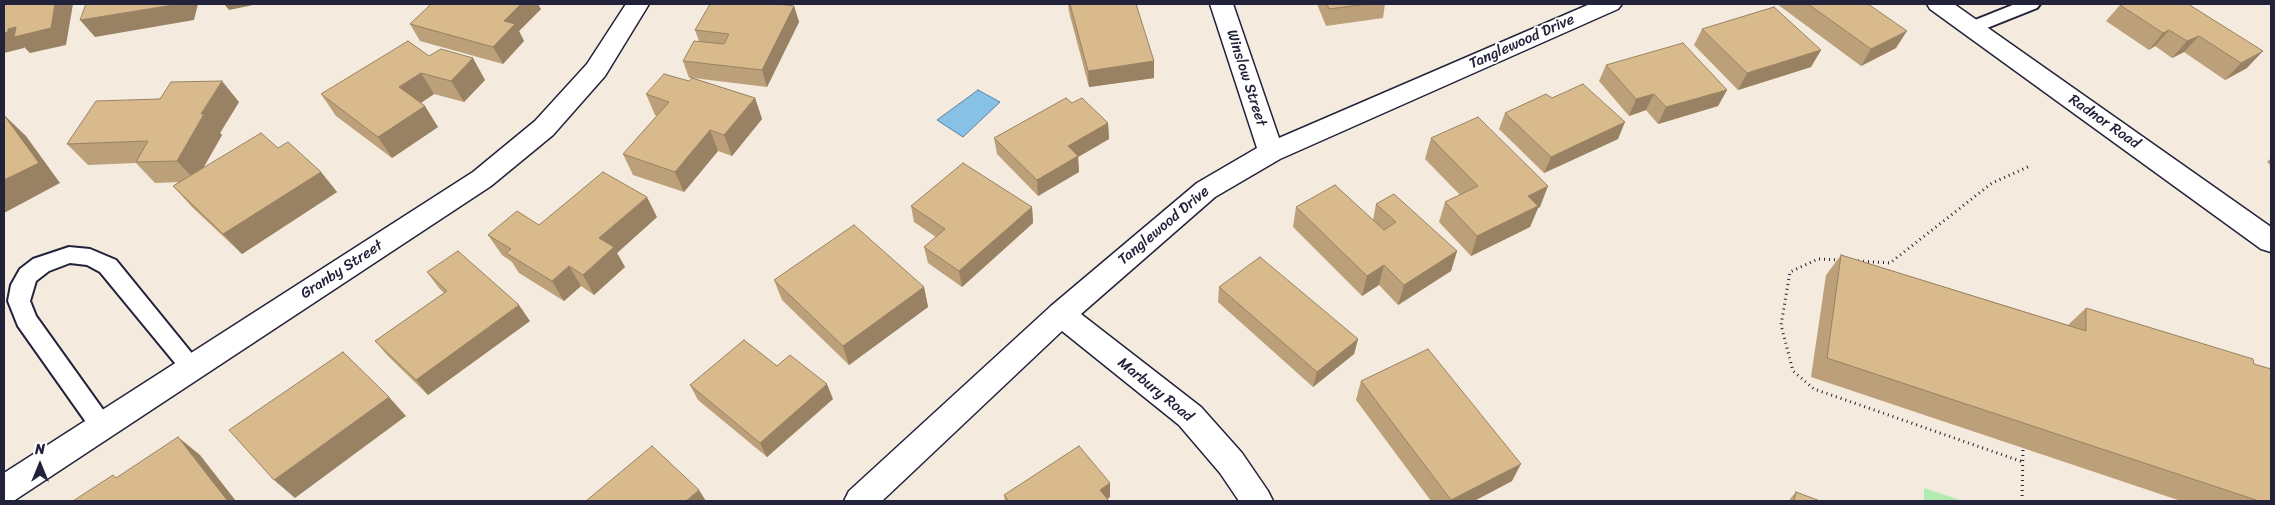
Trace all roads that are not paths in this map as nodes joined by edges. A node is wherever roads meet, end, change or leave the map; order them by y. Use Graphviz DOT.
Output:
graph roads {
  1 [pos="637,4"];
  2 [pos="1221,4"];
  3 [pos="1610,4"];
  4 [pos="1938,4"];
  5 [pos="2031,4"];
  6 [pos="1971,28"];
  7 [pos="1271,152"];
  8 [pos="2271,241"];
  9 [pos="1061,314"];
  10 [pos="192,367"];
  11 [pos="101,425"];
  12 [pos="4,490"];
  13 [pos="860,501"];
  14 [pos="1257,501"];
  1 -- 10 [label="street, Granby Street"];
  2 -- 7 [label="street, Winslow Street"];
  3 -- 7 [label="street, Tanglewood Drive"];
  4 -- 6 [label="street, Radnor Road"];
  5 -- 6 [label="lane"];
  6 -- 8 [label="street, Radnor Road"];
  7 -- 9 [label="street, Tanglewood Drive"];
  9 -- 13 [label="street, Tanglewood Drive"];
  9 -- 14 [label="street, Marbury Road"];
  10 -- 11 [label="street, Granby Street"];
  10 -- 11 [label="lane"];
  11 -- 12 [label="street, Granby Street"];
}
